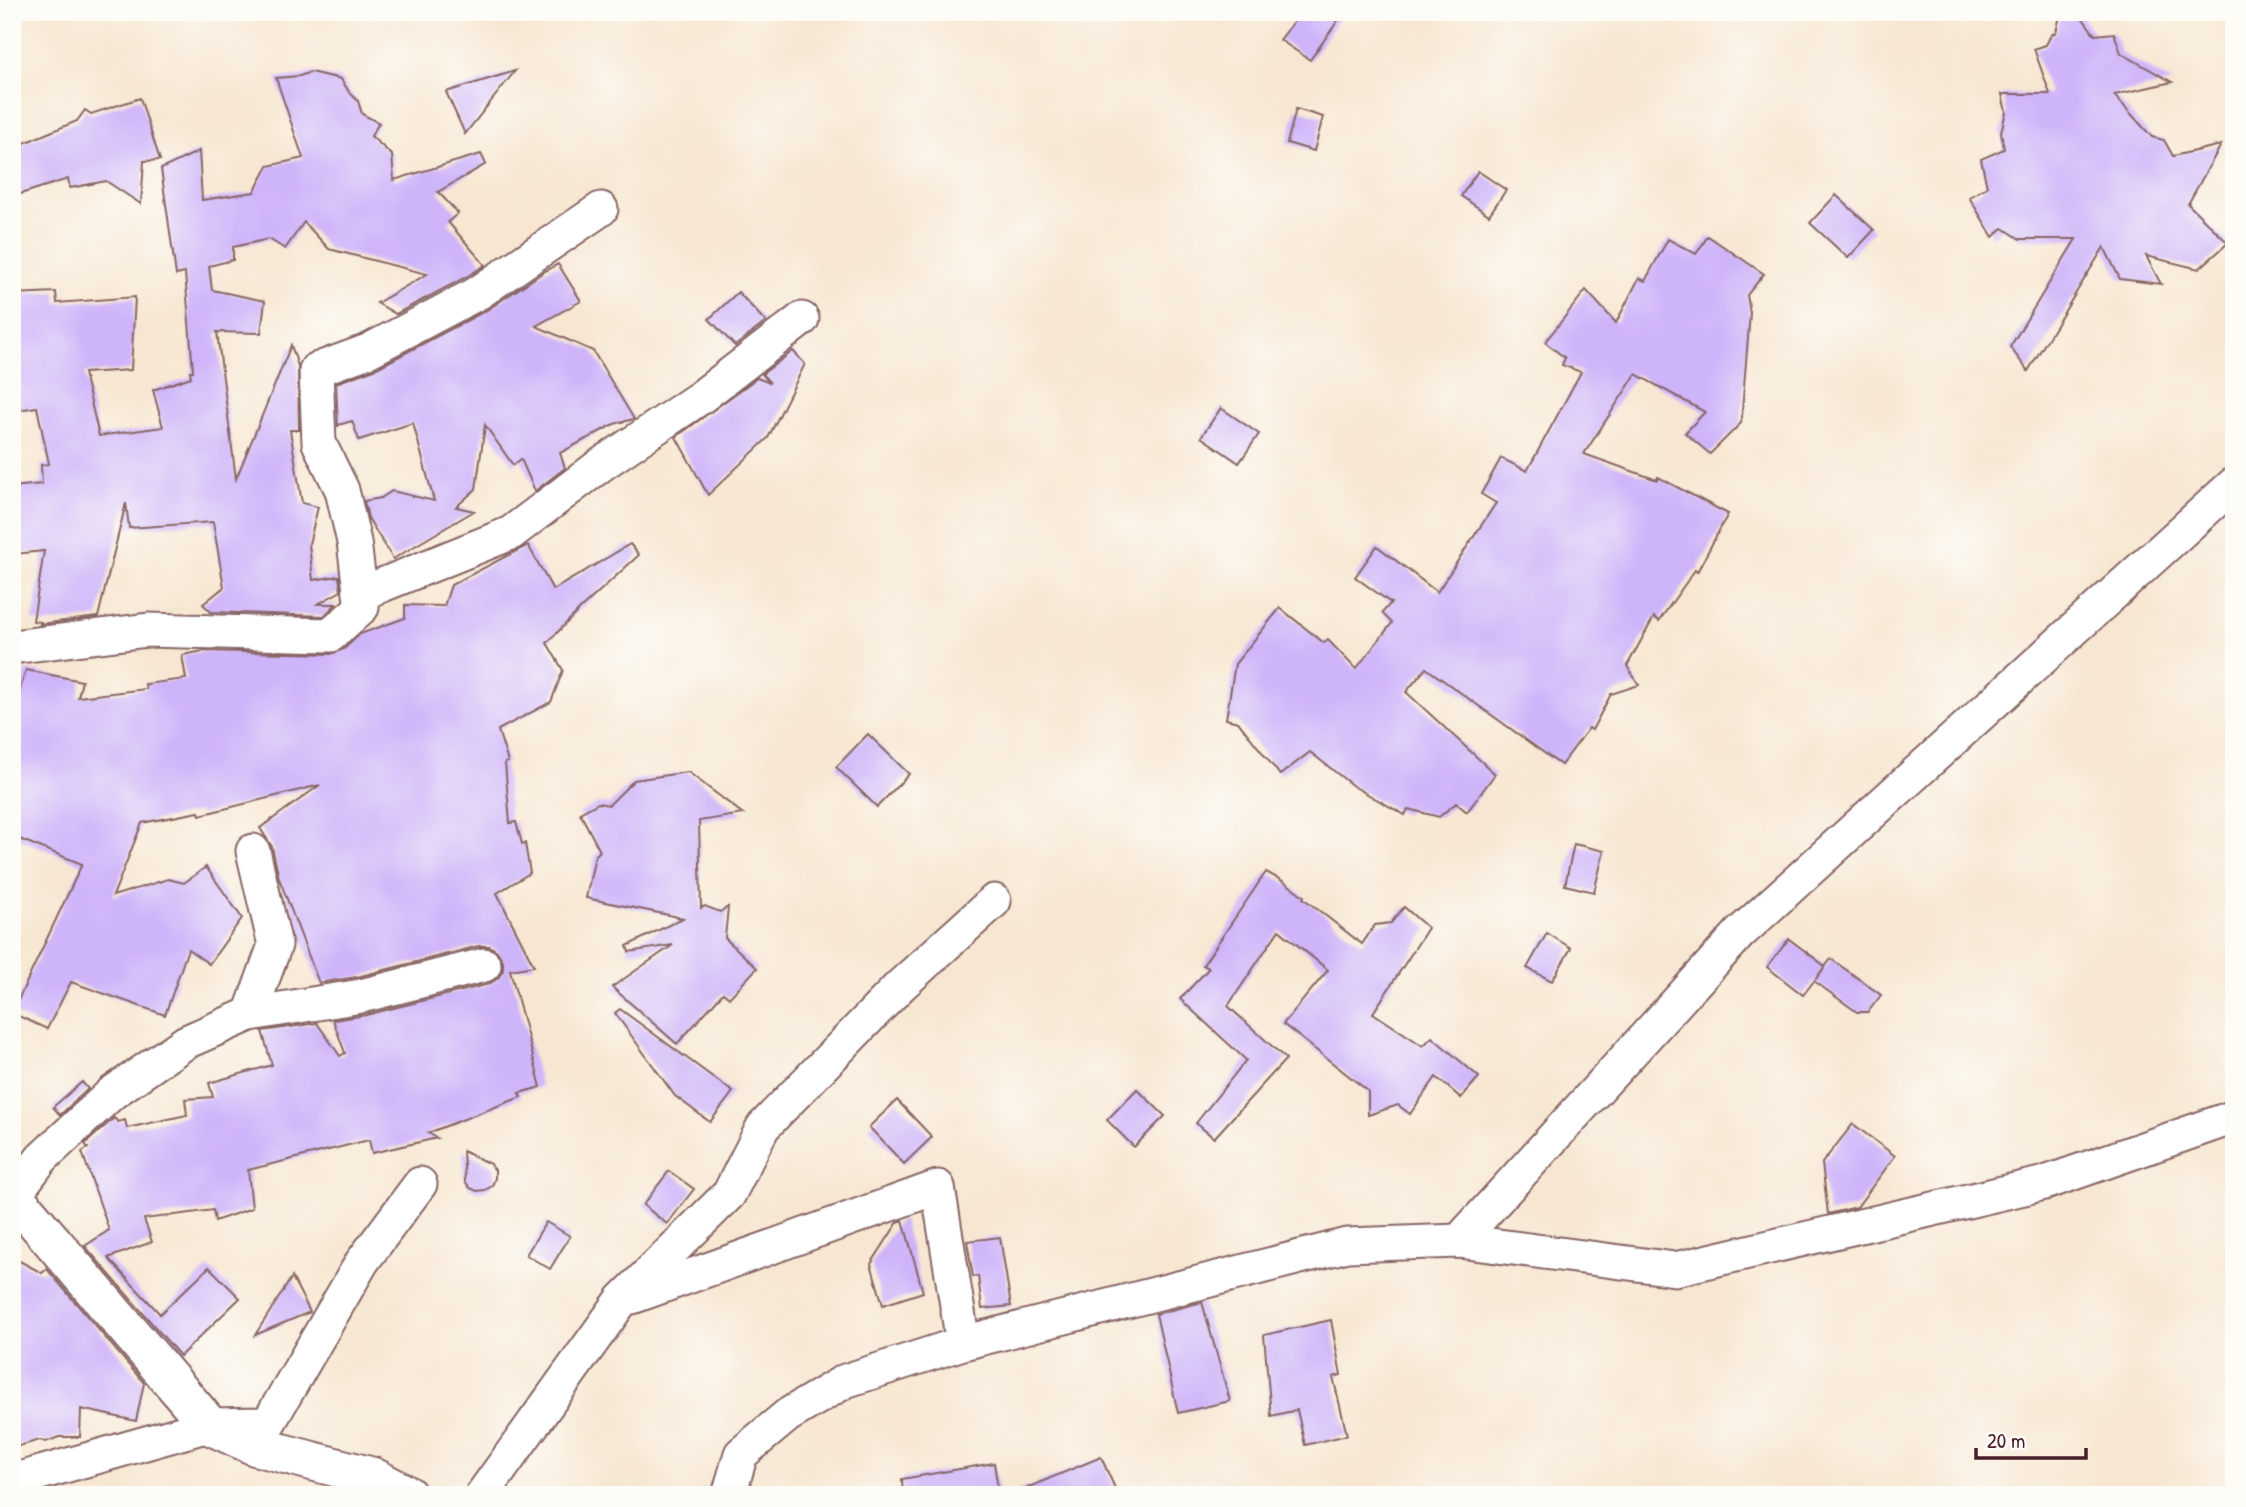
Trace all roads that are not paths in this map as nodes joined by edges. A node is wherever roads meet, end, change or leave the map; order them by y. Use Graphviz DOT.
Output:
graph roads {
  1 [pos="601,209"];
  2 [pos="802,319"];
  3 [pos="2234,484"];
  4 [pos="360,594"];
  5 [pos="12,647"];
  6 [pos="253,851"];
  7 [pos="994,901"];
  8 [pos="484,965"];
  9 [pos="250,1014"];
  10 [pos="2234,1116"];
  11 [pos="420,1184"];
  12 [pos="13,1194"];
  13 [pos="1459,1241"];
  14 [pos="622,1300"];
  15 [pos="962,1343"];
  16 [pos="209,1425"];
  17 [pos="12,1481"];
  18 [pos="407,1495"];
  19 [pos="482,1495"];
  20 [pos="729,1495"];
  1 -- 4 [label="street"];
  2 -- 4 [label="street"];
  3 -- 13 [label="street"];
  4 -- 5 [label="street"];
  6 -- 9 [label="street"];
  7 -- 14 [label="street"];
  8 -- 9 [label="street"];
  9 -- 12 [label="street"];
  10 -- 13 [label="street"];
  11 -- 16 [label="street"];
  12 -- 16 [label="street"];
  13 -- 15 [label="street"];
  14 -- 15 [label="street"];
  14 -- 19 [label="street"];
  15 -- 20 [label="street"];
  16 -- 17 [label="street"];
  16 -- 18 [label="street"];
}
